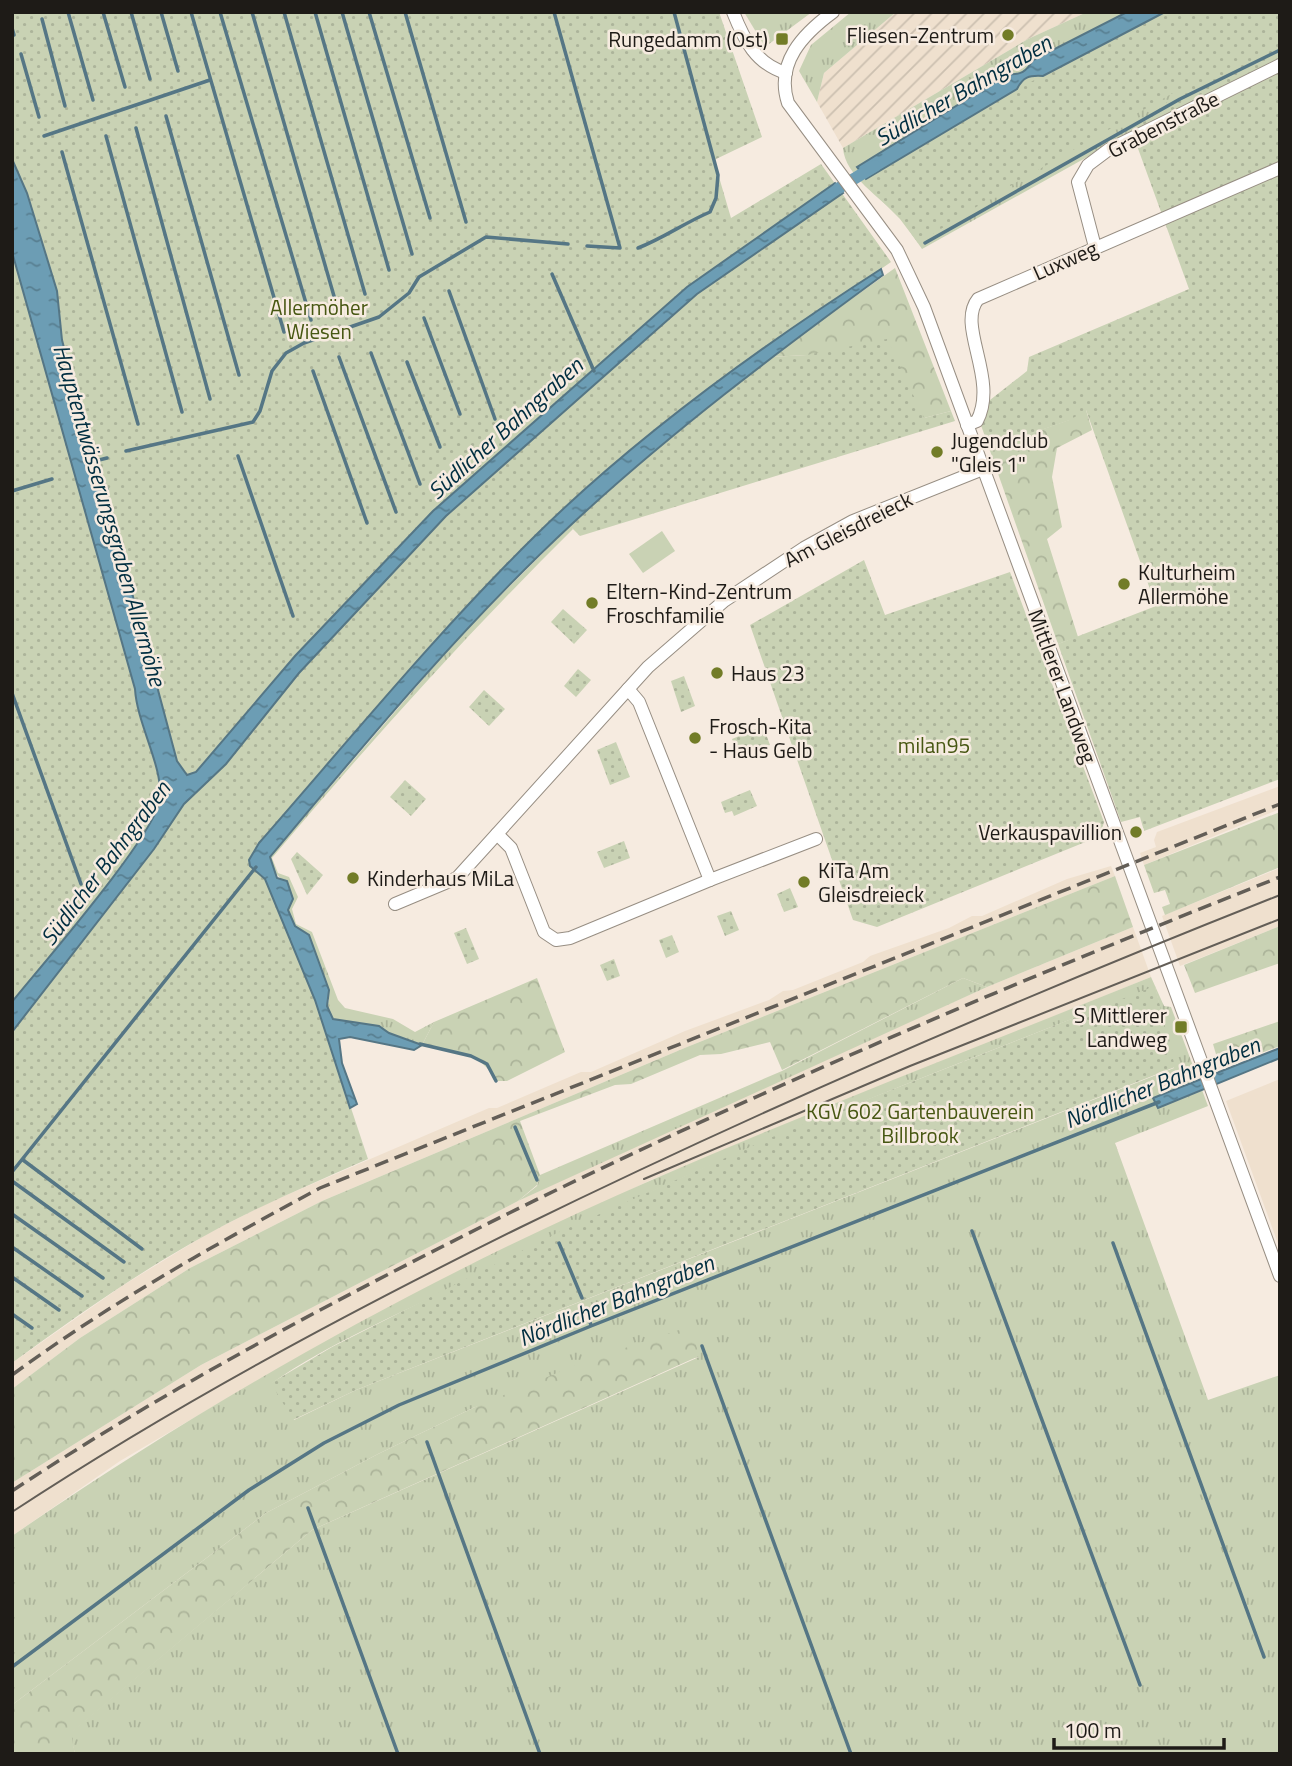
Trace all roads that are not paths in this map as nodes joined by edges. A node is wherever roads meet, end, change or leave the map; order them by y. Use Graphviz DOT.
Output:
graph roads {
  1 [pos="733,12"];
  2 [pos="833,12"];
  3 [pos="1280,65"];
  4 [pos="786,73"];
  5 [pos="1280,168"];
  6 [pos="1095,247"];
  7 [pos="967,425"];
  8 [pos="983,469"];
  9 [pos="628,689"];
  10 [pos="497,834"];
  11 [pos="816,839"];
  12 [pos="710,880"];
  13 [pos="395,905"];
  14 [pos="1280,1276"];
  1 -- 4 [label="street"];
  2 -- 4 [label="street"];
  3 -- 6 [label="street, Grabenstraße"];
  4 -- 7 [label="street, Mittlerer Landweg"];
  5 -- 6 [label="street, Luxweg"];
  6 -- 7 [label="street, Luxweg"];
  7 -- 8 [label="street, Mittlerer Landweg"];
  8 -- 9 [label="street, Am Gleisdreieck"];
  8 -- 14 [label="street, Mittlerer Landweg"];
  9 -- 10 [label="street, Am Gleisdreieck"];
  9 -- 12 [label="street"];
  10 -- 12 [label="street"];
  10 -- 13 [label="street, Am Gleisdreieck"];
  11 -- 12 [label="street"];
}
